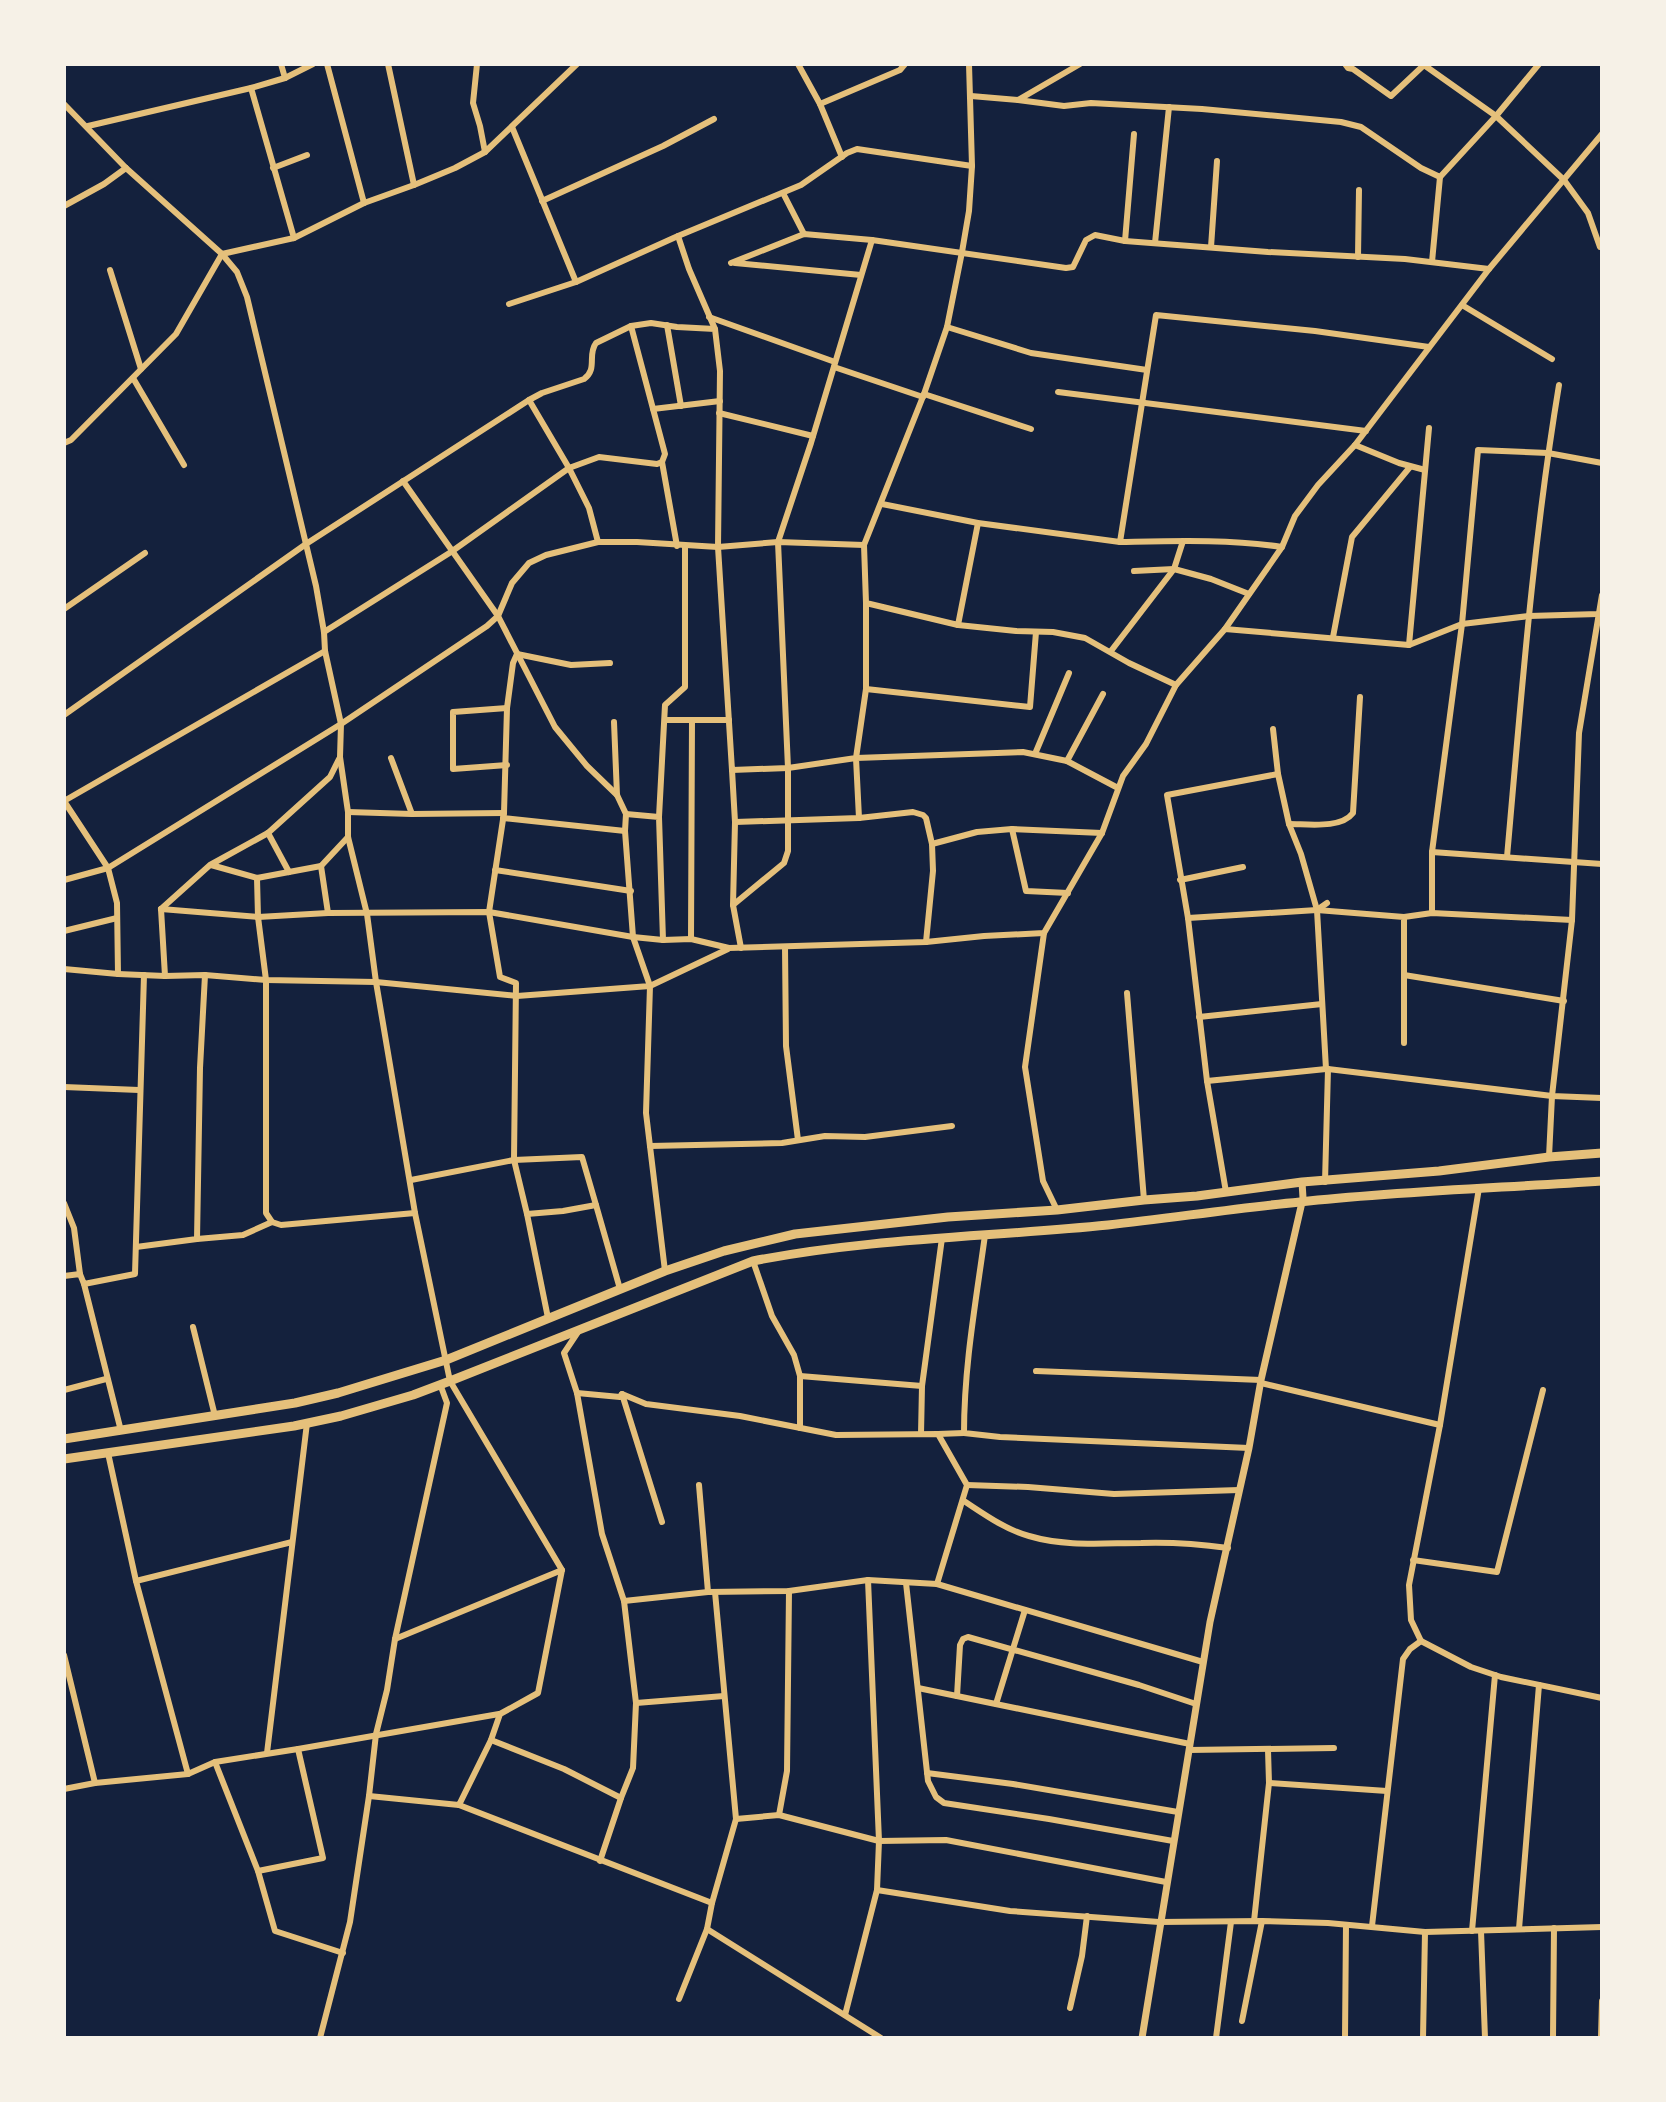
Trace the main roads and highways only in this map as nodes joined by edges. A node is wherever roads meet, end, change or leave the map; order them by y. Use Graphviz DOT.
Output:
graph roads {
  1 [pos="1602,1153"];
  2 [pos="1602,1181"];
  3 [pos="64,1439"];
  4 [pos="64,1459"];
  1 -- 3 [label="main road"];
  2 -- 4 [label="main road"];
}
